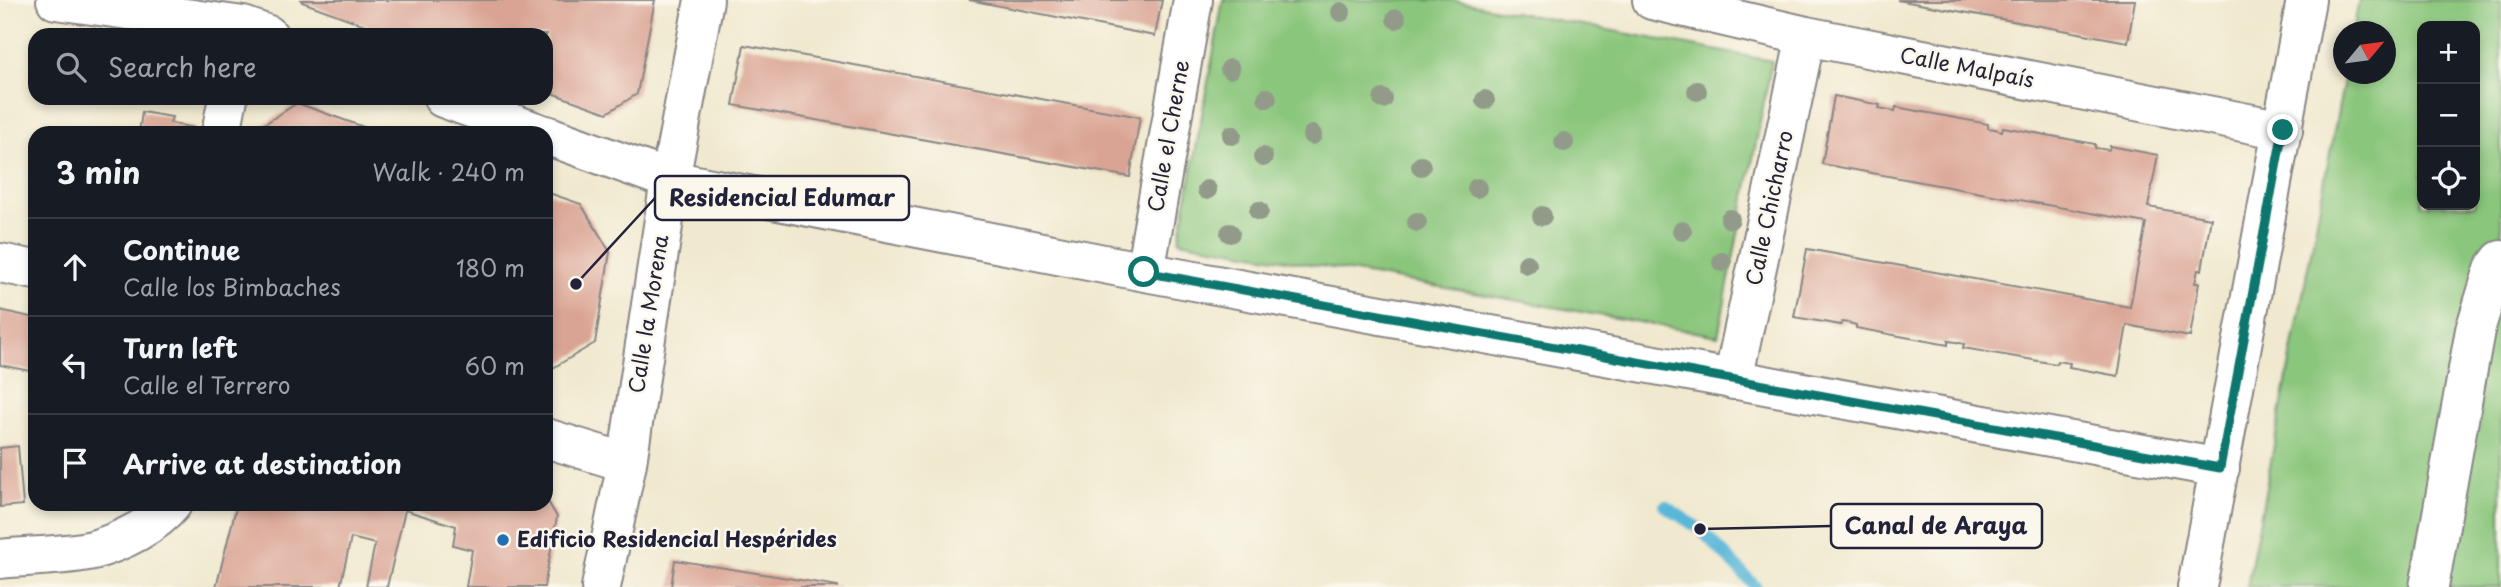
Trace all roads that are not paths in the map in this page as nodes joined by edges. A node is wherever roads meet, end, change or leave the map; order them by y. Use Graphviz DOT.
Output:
graph roads {
  1 [pos="56,0"];
  2 [pos="705,0"];
  3 [pos="1193,0"];
  4 [pos="1652,0"];
  5 [pos="2306,0"];
  6 [pos="250,24"];
  7 [pos="1806,36"];
  8 [pos="226,105"];
  9 [pos="462,105"];
  10 [pos="222,126"];
  11 [pos="520,126"];
  12 [pos="2283,130"];
  13 [pos="553,138"];
  14 [pos="670,180"];
  15 [pos="2501,260"];
  16 [pos="0,263"];
  17 [pos="28,269"];
  18 [pos="1144,272"];
  19 [pos="1733,380"];
  20 [pos="553,440"];
  21 [pos="626,463"];
  22 [pos="2220,468"];
  23 [pos="167,511"];
  24 [pos="0,559"];
  25 [pos="601,587"];
  26 [pos="2197,587"];
  27 [pos="2429,587"];
  1 -- 6 [label="main road"];
  2 -- 14 [label="main road, Calle la Morena"];
  3 -- 18 [label="main road, Calle el Cherne"];
  4 -- 7 [label="main road, Calle Malpaís"];
  5 -- 12 [label="main road"];
  7 -- 12 [label="main road, Calle Malpaís"];
  7 -- 19 [label="main road, Calle Chicharro"];
  8 -- 10 [label="main road"];
  9 -- 11 [label="main road"];
  12 -- 22 [label="main road"];
  13 -- 14 [label="main road"];
  14 -- 18 [label="main road"];
  14 -- 21 [label="main road, Calle la Morena"];
  15 -- 27 [label="main road"];
  16 -- 17 [label="main road"];
  18 -- 19 [label="main road"];
  19 -- 22 [label="main road"];
  20 -- 21 [label="main road"];
  21 -- 25 [label="main road, Calle la Morena"];
  22 -- 26 [label="main road"];
  23 -- 24 [label="main road"];
}
